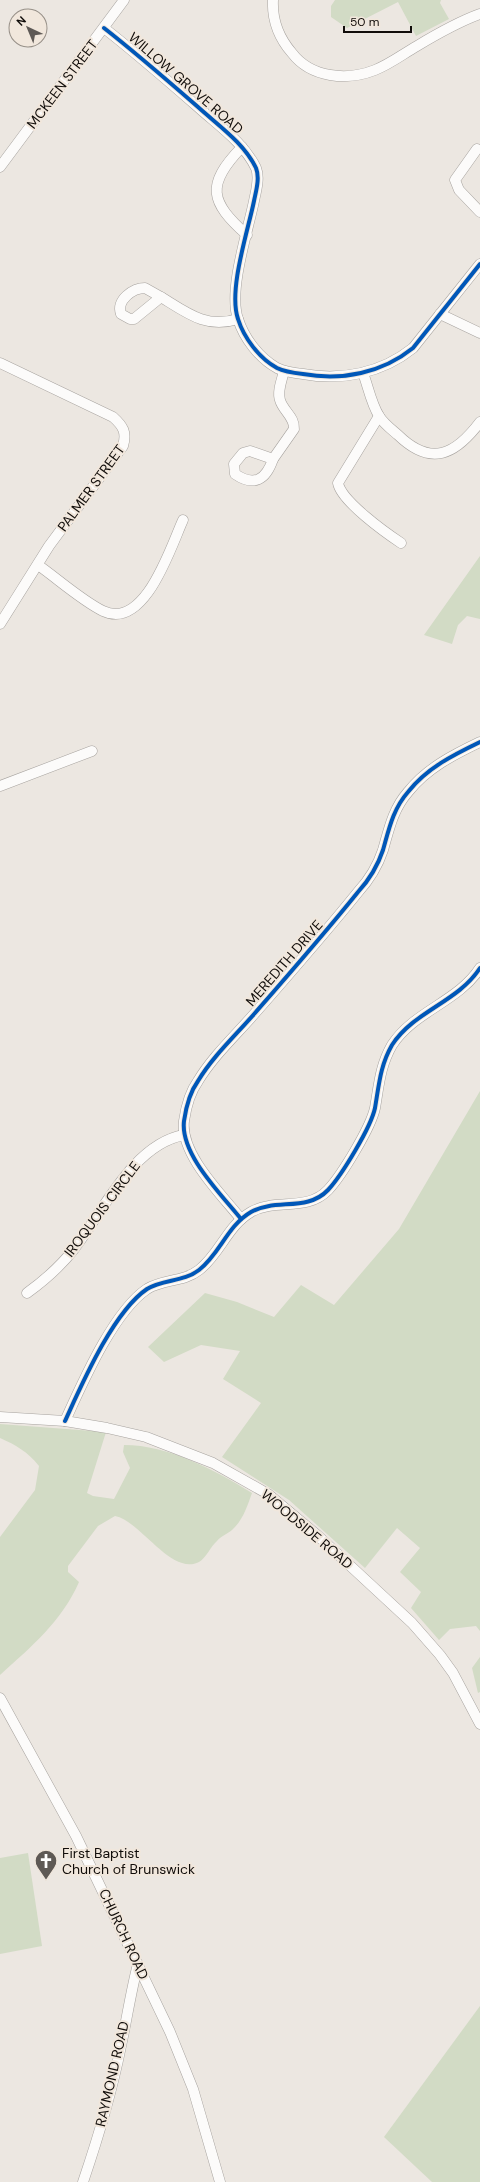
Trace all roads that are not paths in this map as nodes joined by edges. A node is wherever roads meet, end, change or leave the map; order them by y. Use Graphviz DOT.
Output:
graph roads {
  1 [pos="124,0"];
  2 [pos="273,0"];
  3 [pos="480,14"];
  4 [pos="104,28"];
  5 [pos="242,147"];
  6 [pos="477,149"];
  7 [pos="0,167"];
  8 [pos="480,212"];
  9 [pos="247,235"];
  10 [pos="480,264"];
  11 [pos="161,297"];
  12 [pos="440,314"];
  13 [pos="238,319"];
  14 [pos="480,333"];
  15 [pos="0,363"];
  16 [pos="284,371"];
  17 [pos="363,373"];
  18 [pos="379,416"];
  19 [pos="480,422"];
  20 [pos="273,459"];
  21 [pos="183,520"];
  22 [pos="401,543"];
  23 [pos="38,565"];
  24 [pos="0,624"];
  25 [pos="480,742"];
  26 [pos="92,751"];
  27 [pos="0,786"];
  28 [pos="480,968"];
  29 [pos="184,1135"];
  30 [pos="241,1219"];
  31 [pos="27,1293"];
  32 [pos="0,1417"];
  33 [pos="65,1421"];
  34 [pos="0,1698"];
  35 [pos="480,1724"];
  36 [pos="138,1964"];
  37 [pos="83,2182"];
  38 [pos="220,2182"];
  1 -- 4 [label="street, MCKEEN STREET"];
  2 -- 3 [label="street"];
  4 -- 5 [label="street, WILLOW GROVE ROAD"];
  4 -- 7 [label="street, MCKEEN STREET"];
  5 -- 9 [label="street, WILLOW GROVE ROAD"];
  5 -- 9 [label="street, WILLOW GROVE ROAD"];
  6 -- 8 [label="street"];
  9 -- 13 [label="street, WILLOW GROVE ROAD"];
  10 -- 12 [label="street, WILLOW GROVE ROAD"];
  11 -- 13 [label="street"];
  12 -- 14 [label="street"];
  12 -- 17 [label="street, WILLOW GROVE ROAD"];
  13 -- 16 [label="street, WILLOW GROVE ROAD"];
  15 -- 23 [label="street, PALMER STREET"];
  16 -- 17 [label="street, WILLOW GROVE ROAD"];
  16 -- 20 [label="street"];
  17 -- 18 [label="street"];
  18 -- 19 [label="street"];
  18 -- 22 [label="street"];
  21 -- 23 [label="street"];
  23 -- 24 [label="street, PALMER STREET"];
  25 -- 29 [label="street, MEREDITH DRIVE"];
  26 -- 27 [label="street"];
  28 -- 30 [label="street"];
  29 -- 30 [label="street, MEREDITH DRIVE"];
  29 -- 31 [label="street, IROQUOIS CIRCLE"];
  30 -- 33 [label="street"];
  32 -- 33 [label="street, WOODSIDE ROAD"];
  33 -- 35 [label="street, WOODSIDE ROAD"];
  34 -- 36 [label="street, CHURCH ROAD"];
  36 -- 37 [label="street, RAYMOND ROAD"];
  36 -- 38 [label="street, CHURCH ROAD"];
}
